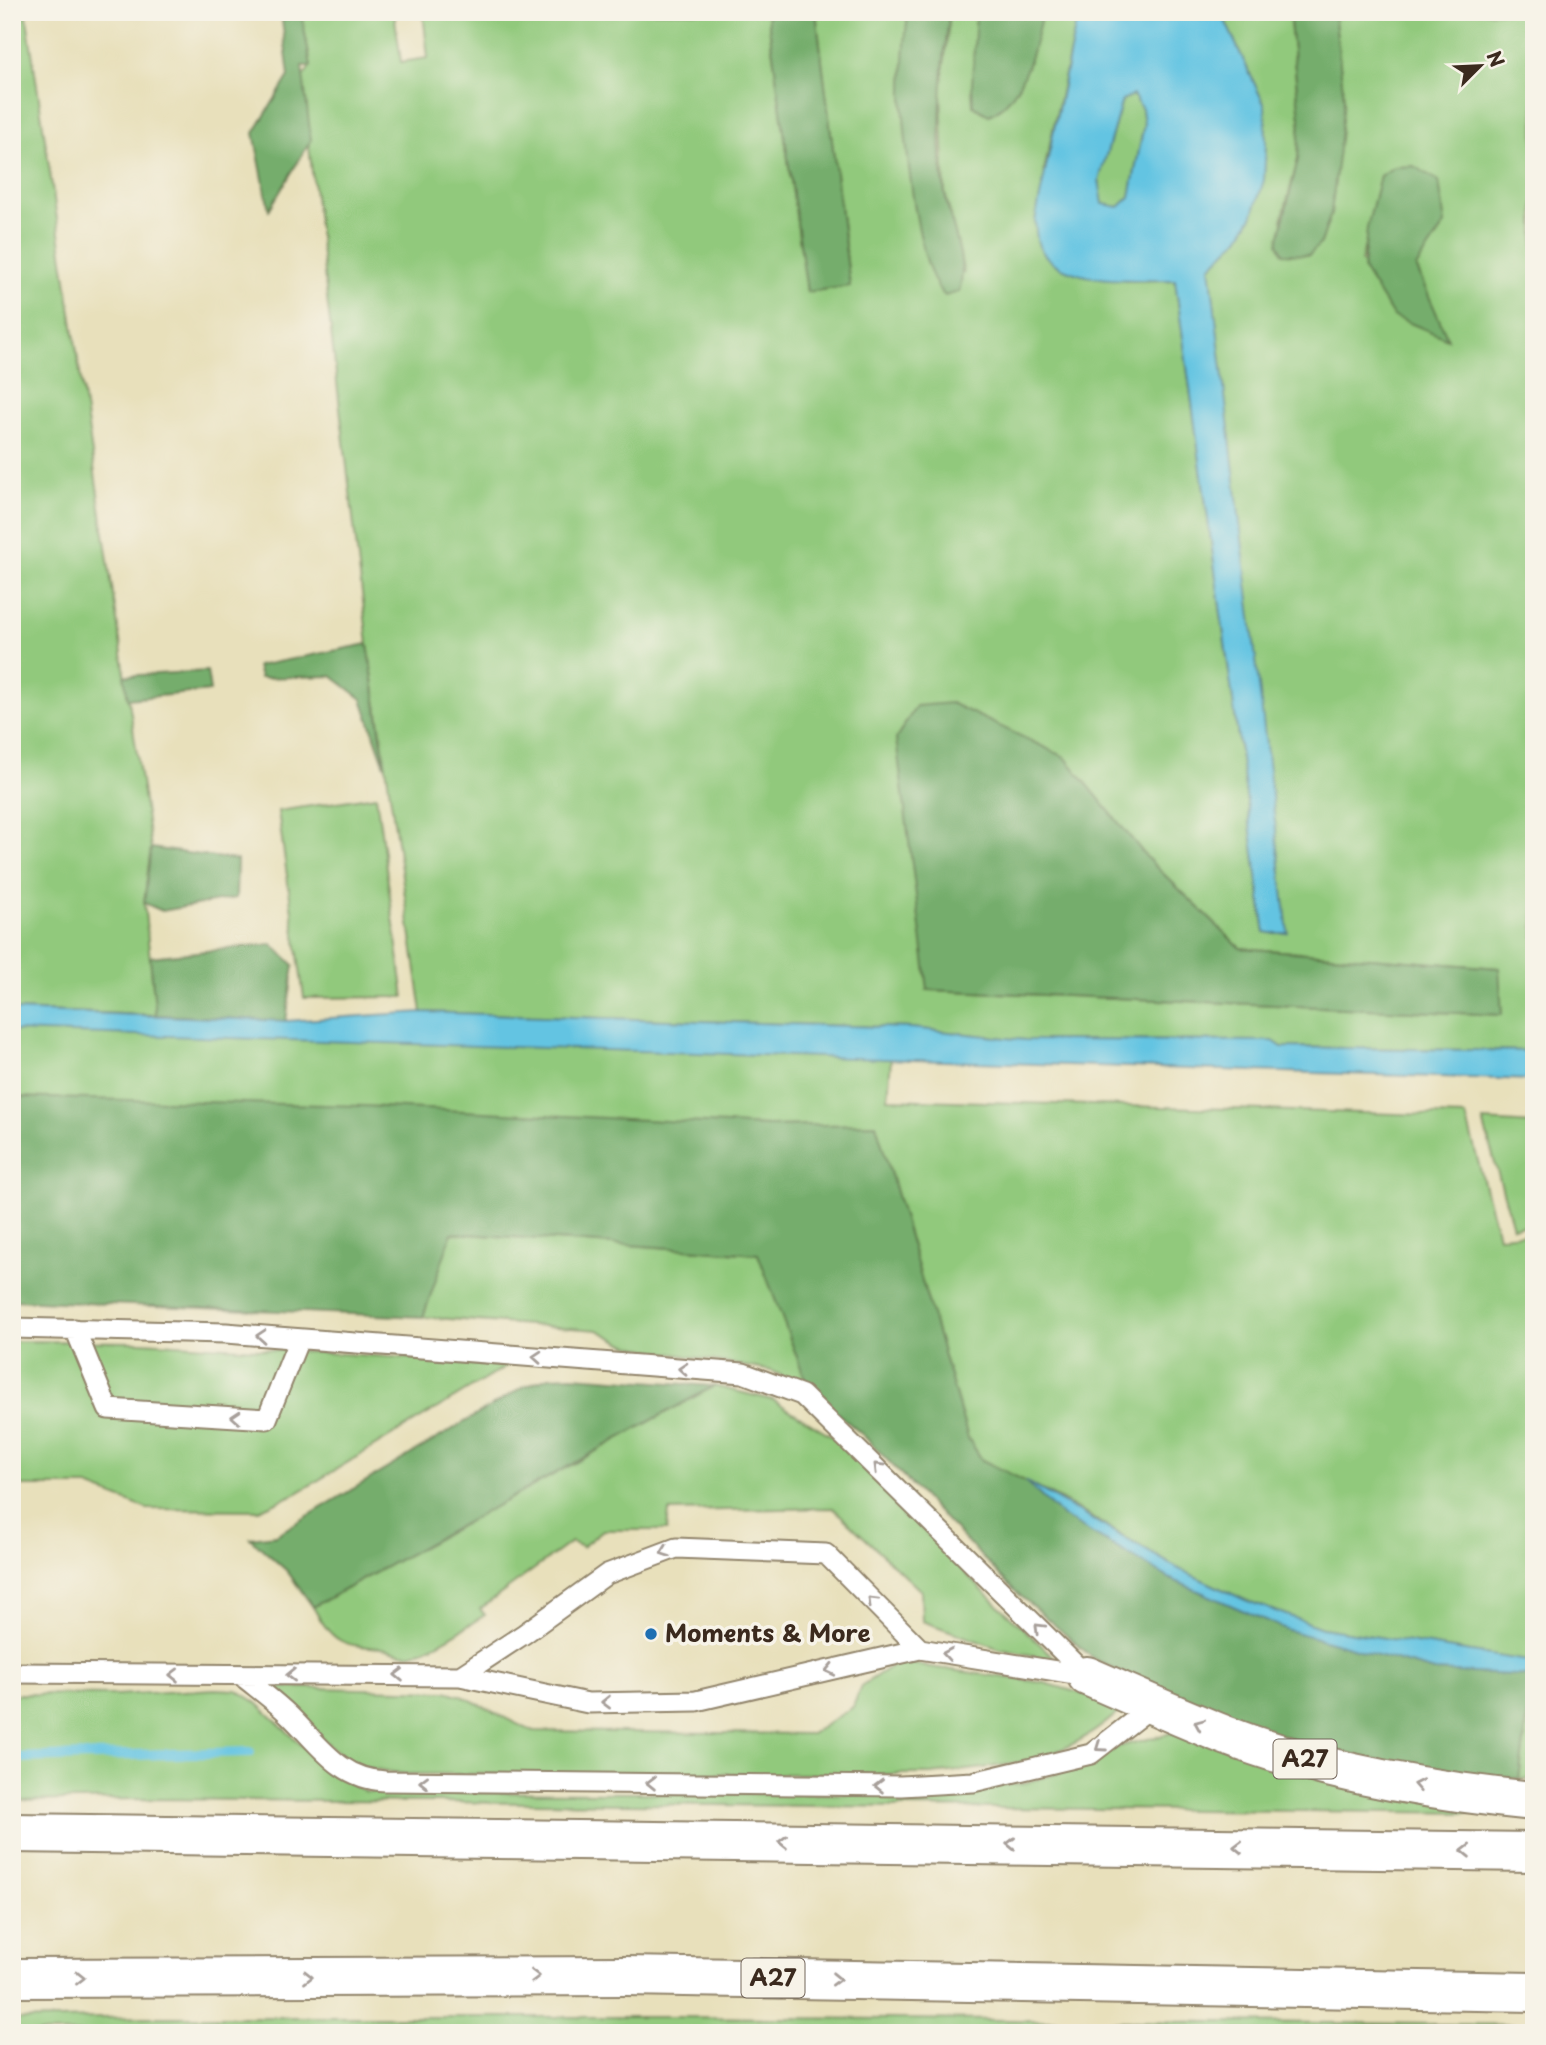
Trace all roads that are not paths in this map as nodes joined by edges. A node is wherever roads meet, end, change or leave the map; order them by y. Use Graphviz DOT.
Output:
graph roads {
  1 [pos="12,1328"];
  2 [pos="75,1329"];
  3 [pos="299,1339"];
  4 [pos="920,1649"];
  5 [pos="12,1673"];
  6 [pos="242,1676"];
  7 [pos="460,1676"];
  8 [pos="1087,1676"];
  9 [pos="1154,1705"];
  10 [pos="1534,1801"];
  11 [pos="12,1833"];
  12 [pos="1534,1852"];
  13 [pos="12,1978"];
  14 [pos="1534,1992"];
  1 -- 2 [label="lane, A27"];
  3 -- 2 [label="lane, A27, one-way"];
  3 -- 2 [label="lane, one-way"];
  8 -- 3 [label="lane, A27, one-way"];
  4 -- 7 [label="lane, A27, one-way"];
  4 -- 7 [label="lane, one-way"];
  8 -- 4 [label="lane, A27, one-way"];
  6 -- 5 [label="lane, A27, one-way"];
  7 -- 6 [label="lane, A27, one-way"];
  9 -- 6 [label="lane, one-way"];
  8 -- 9 [label="highway, A27"];
  10 -- 9 [label="highway, A27, one-way"];
  12 -- 11 [label="highway, one-way"];
  13 -- 14 [label="highway, A27, one-way"];
}
